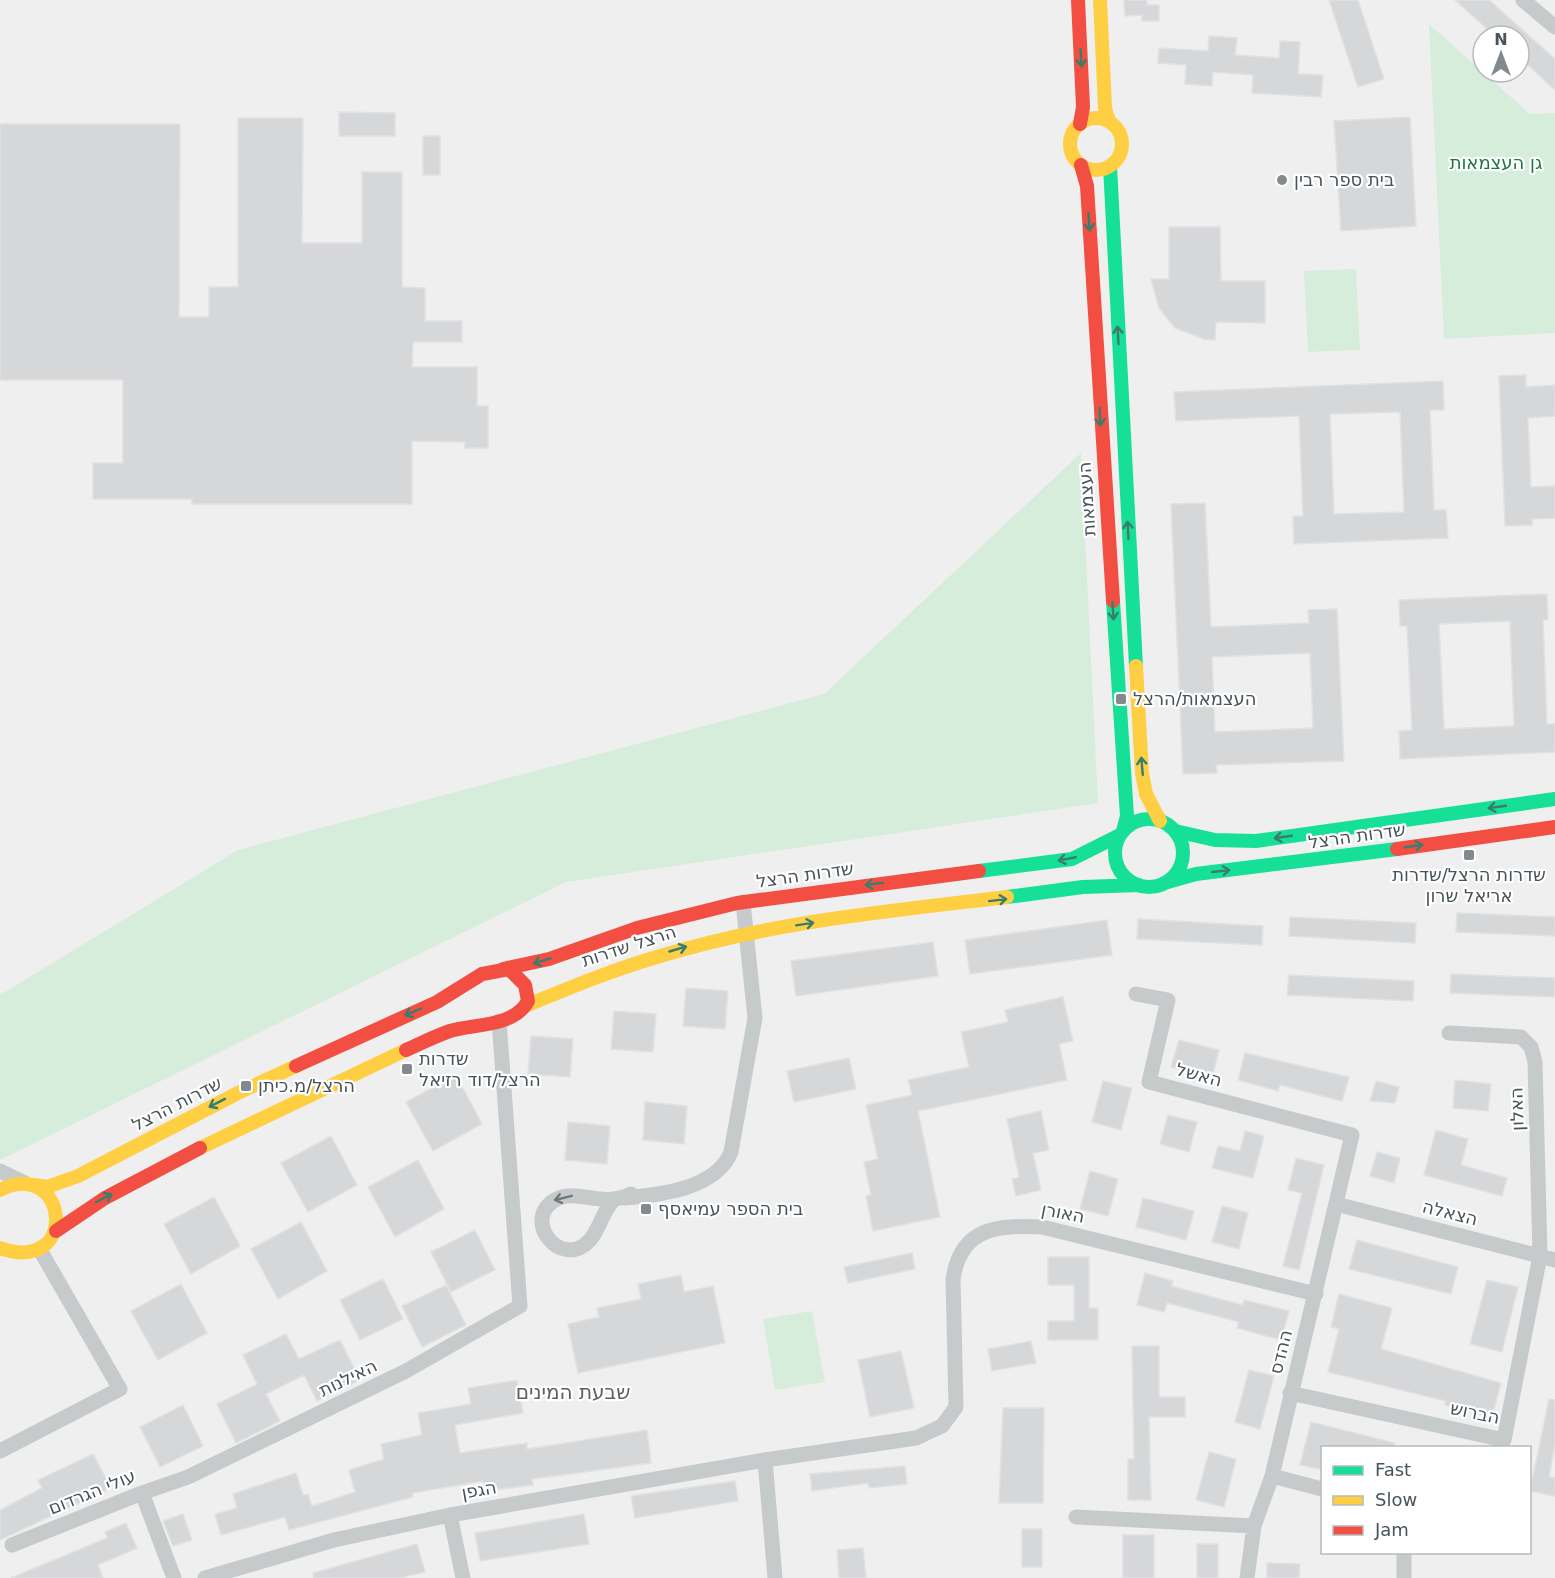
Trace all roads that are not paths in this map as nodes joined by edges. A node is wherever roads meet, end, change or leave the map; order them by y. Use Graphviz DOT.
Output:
graph roads {
  1 [pos="1078,0"];
  2 [pos="1100,0"];
  3 [pos="1523,0"];
  4 [pos="1555,27"];
  5 [pos="1109,121"];
  6 [pos="1080,124"];
  7 [pos="1081,165"];
  8 [pos="1110,166"];
  9 [pos="1555,799"];
  10 [pos="1160,821"];
  11 [pos="1555,828"];
  12 [pos="1175,831"];
  13 [pos="1122,833"];
  14 [pos="1164,883"];
  15 [pos="1139,885"];
  16 [pos="742,902"];
  17 [pos="747,934"];
  18 [pos="499,970"];
  19 [pos="465,985"];
  20 [pos="1136,994"];
  21 [pos="525,1006"];
  22 [pos="499,1021"];
  23 [pos="480,1024"];
  24 [pos="1449,1033"];
  25 [pos="1352,1136"];
  26 [pos="0,1171"];
  27 [pos="31,1184"];
  28 [pos="0,1190"];
  29 [pos="618,1200"];
  30 [pos="1336,1204"];
  31 [pos="56,1231"];
  32 [pos="0,1248"];
  33 [pos="40,1250"];
  34 [pos="20,1255"];
  35 [pos="1548,1258"];
  36 [pos="0,1259"];
  37 [pos="1316,1294"];
  38 [pos="1290,1393"];
  39 [pos="956,1407"];
  40 [pos="0,1451"];
  41 [pos="765,1460"];
  42 [pos="1272,1476"];
  43 [pos="189,1477"];
  44 [pos="1321,1488"];
  45 [pos="142,1492"];
  46 [pos="450,1515"];
  47 [pos="1076,1517"];
  48 [pos="1254,1526"];
  49 [pos="12,1545"];
  50 [pos="1404,1554"];
  51 [pos="174,1578"];
  52 [pos="205,1578"];
  53 [pos="463,1578"];
  54 [pos="775,1578"];
  55 [pos="1248,1578"];
  56 [pos="1404,1578"];
  1 -- 6 [label="main road, one-way"];
  2 -- 5 [label="main road"];
  3 -- 4 [label="street"];
  5 -- 6 [label="main road"];
  5 -- 8 [label="main road"];
  6 -- 7 [label="main road"];
  7 -- 8 [label="main road"];
  7 -- 13 [label="main road, העצמאות, one-way"];
  10 -- 8 [label="main road, one-way"];
  9 -- 12 [label="main road, שדרות הרצל, one-way"];
  10 -- 12 [label="main road"];
  10 -- 13 [label="main road"];
  14 -- 11 [label="main road, שדרות הרצל, one-way"];
  12 -- 14 [label="main road"];
  13 -- 15 [label="main road"];
  13 -- 16 [label="main road, שדרות הרצל, one-way"];
  14 -- 15 [label="main road"];
  17 -- 15 [label="main road, one-way"];
  16 -- 17 [label="street"];
  16 -- 18 [label="main road, שדרות הרצל, one-way"];
  21 -- 17 [label="main road, הרצל שדרות, one-way"];
  17 -- 29 [label="street"];
  18 -- 19 [label="main road"];
  18 -- 21 [label="main road"];
  19 -- 23 [label="main road"];
  19 -- 27 [label="main road, שדרות הרצל, one-way"];
  20 -- 25 [label="street, האשל"];
  21 -- 22 [label="main road"];
  22 -- 23 [label="main road"];
  22 -- 43 [label="street, האילנות"];
  31 -- 23 [label="main road, one-way"];
  24 -- 35 [label="street, האלון"];
  25 -- 30 [label="street, ההדס"];
  26 -- 27 [label="street"];
  27 -- 28 [label="main road, שדרות הרצל"];
  27 -- 31 [label="main road"];
  29 -- 29 [label="street, one-way"];
  30 -- 35 [label="street, הצאלה"];
  30 -- 37 [label="street, ההדס"];
  31 -- 33 [label="main road"];
  32 -- 34 [label="main road"];
  33 -- 34 [label="main road"];
  33 -- 40 [label="street"];
  34 -- 36 [label="main road"];
  35 -- 38 [label="street, הברוש"];
  37 -- 38 [label="street, ההדס"];
  37 -- 39 [label="street, האורן"];
  38 -- 42 [label="street, ההדס"];
  39 -- 41 [label="street, הגפן"];
  41 -- 46 [label="street, הגפן"];
  41 -- 54 [label="street"];
  42 -- 44 [label="street"];
  42 -- 48 [label="street, ההדס"];
  43 -- 45 [label="street, עולי הגרדום"];
  45 -- 49 [label="street, עולי הגרדום"];
  45 -- 51 [label="street"];
  46 -- 52 [label="street, הגפן"];
  46 -- 53 [label="street"];
  47 -- 48 [label="street"];
  48 -- 55 [label="street, ההדס"];
  50 -- 56 [label="street"];
}
